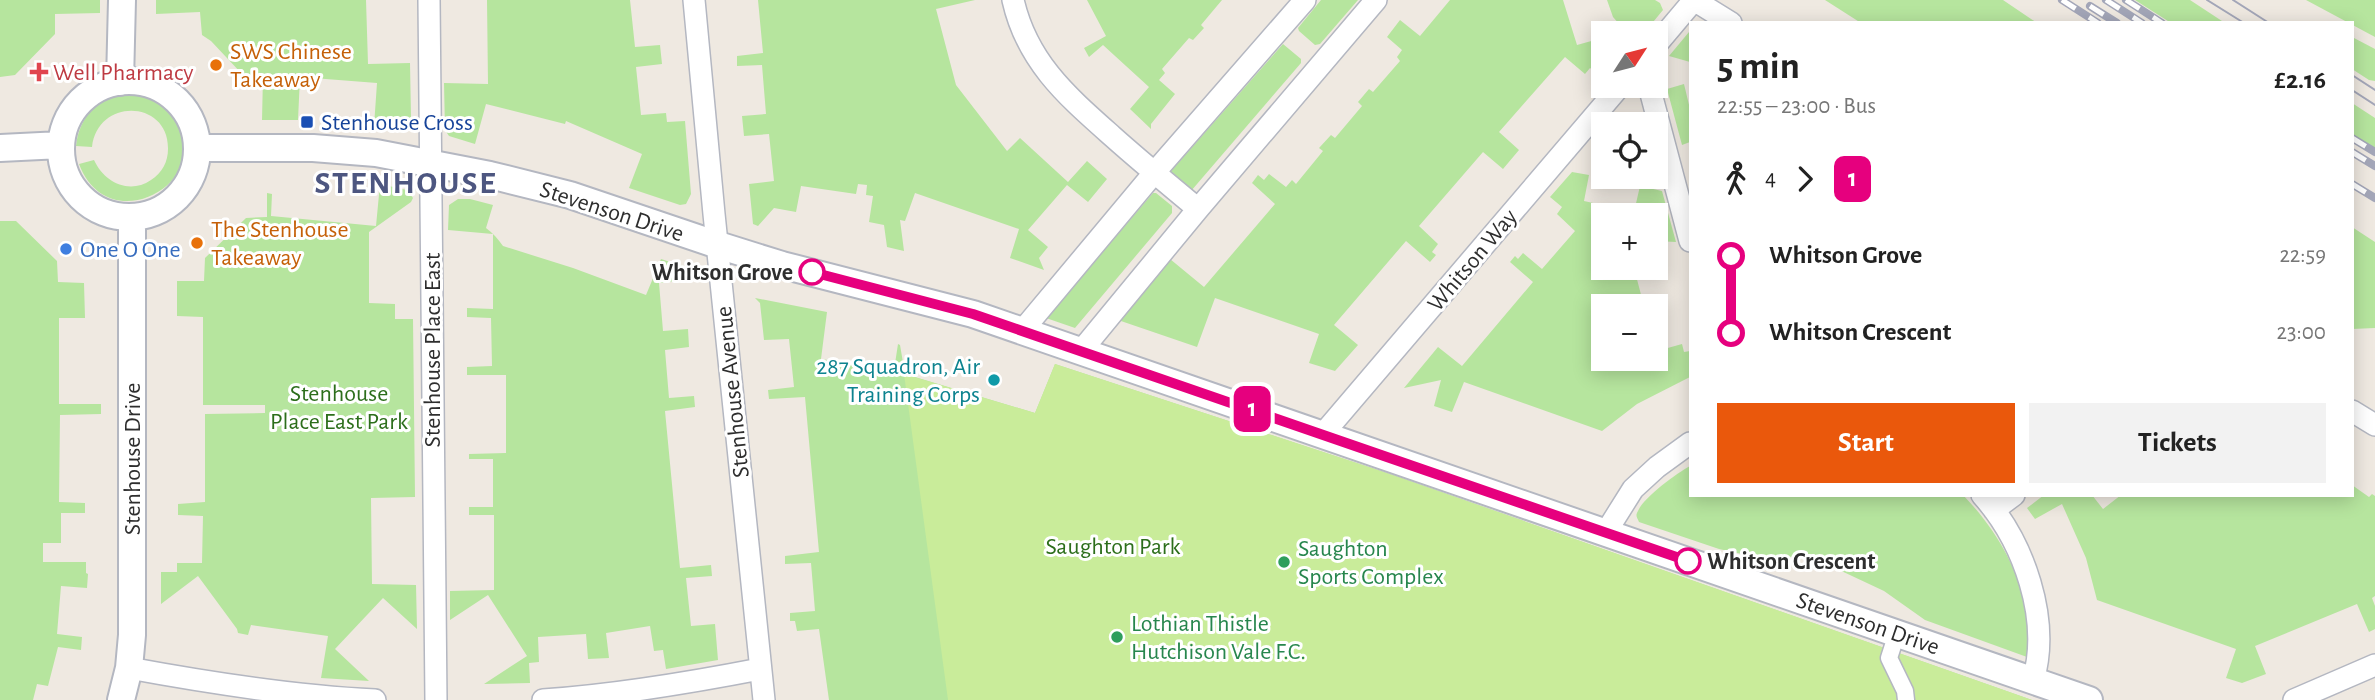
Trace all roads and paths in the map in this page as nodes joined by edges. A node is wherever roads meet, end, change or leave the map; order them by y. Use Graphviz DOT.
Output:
graph roads {
  1 [pos="122,0"];
  2 [pos="429,0"];
  3 [pos="694,0"];
  4 [pos="1013,0"];
  5 [pos="1305,0"];
  6 [pos="1376,0"];
  7 [pos="1694,0"];
  8 [pos="1728,21"];
  9 [pos="1668,30"];
  10 [pos="120,82"];
  11 [pos="1610,98"];
  12 [pos="1652,98"];
  13 [pos="61,145"];
  14 [pos="0,148"];
  15 [pos="197,148"];
  16 [pos="429,164"];
  17 [pos="1154,173"];
  18 [pos="1198,209"];
  19 [pos="132,217"];
  20 [pos="1689,237"];
  21 [pos="718,246"];
  22 [pos="1022,331"];
  23 [pos="1081,351"];
  24 [pos="2354,412"];
  25 [pos="2375,425"];
  26 [pos="1323,434"];
  27 [pos="1689,444"];
  28 [pos="2008,497"];
  29 [pos="1988,503"];
  30 [pos="1606,532"];
  31 [pos="1897,633"];
  32 [pos="2375,665"];
  33 [pos="129,668"];
  34 [pos="760,669"];
  35 [pos="2033,681"];
  36 [pos="121,700"];
  37 [pos="375,700"];
  38 [pos="436,700"];
  39 [pos="543,700"];
  40 [pos="764,700"];
  41 [pos="1906,700"];
  42 [pos="2089,700"];
  43 [pos="2294,700"];
  1 -- 10 [label="street"];
  2 -- 16 [label="street, Stenhouse Place East"];
  3 -- 21 [label="street, Stenhouse Avenue"];
  4 -- 17 [label="street"];
  5 -- 17 [label="street"];
  6 -- 18 [label="street"];
  7 -- 8 [label="street"];
  7 -- 9 [label="street"];
  10 -- 13 [label="street"];
  10 -- 15 [label="street"];
  11 -- 26 [label="street, Whitson Way"];
  12 -- 20 [label="street"];
  13 -- 14 [label="street"];
  13 -- 19 [label="street"];
  15 -- 16 [label="street, Stevenson Drive"];
  15 -- 19 [label="street"];
  16 -- 21 [label="street, Stevenson Drive"];
  16 -- 38 [label="street, Stenhouse Place East"];
  17 -- 18 [label="street"];
  17 -- 22 [label="street"];
  18 -- 23 [label="street"];
  19 -- 33 [label="street, Stenhouse Drive"];
  21 -- 22 [label="street, Stevenson Drive"];
  21 -- 34 [label="street, Stenhouse Avenue"];
  22 -- 23 [label="street, Stevenson Drive"];
  23 -- 26 [label="street, Stevenson Drive"];
  24 -- 25 [label="street"];
  26 -- 30 [label="street, Stevenson Drive"];
  27 -- 30 [label="street"];
  28 -- 29 [label="street"];
  29 -- 35 [label="street"];
  30 -- 31 [label="street, Stevenson Drive"];
  31 -- 35 [label="street, Stevenson Drive"];
  31 -- 41 [label="street"];
  32 -- 43 [label="street"];
  33 -- 36 [label="street, Stenhouse Drive"];
  33 -- 37 [label="street"];
  34 -- 39 [label="street"];
  34 -- 40 [label="street, Stenhouse Avenue"];
  35 -- 42 [label="street, Stevenson Drive"];
}
